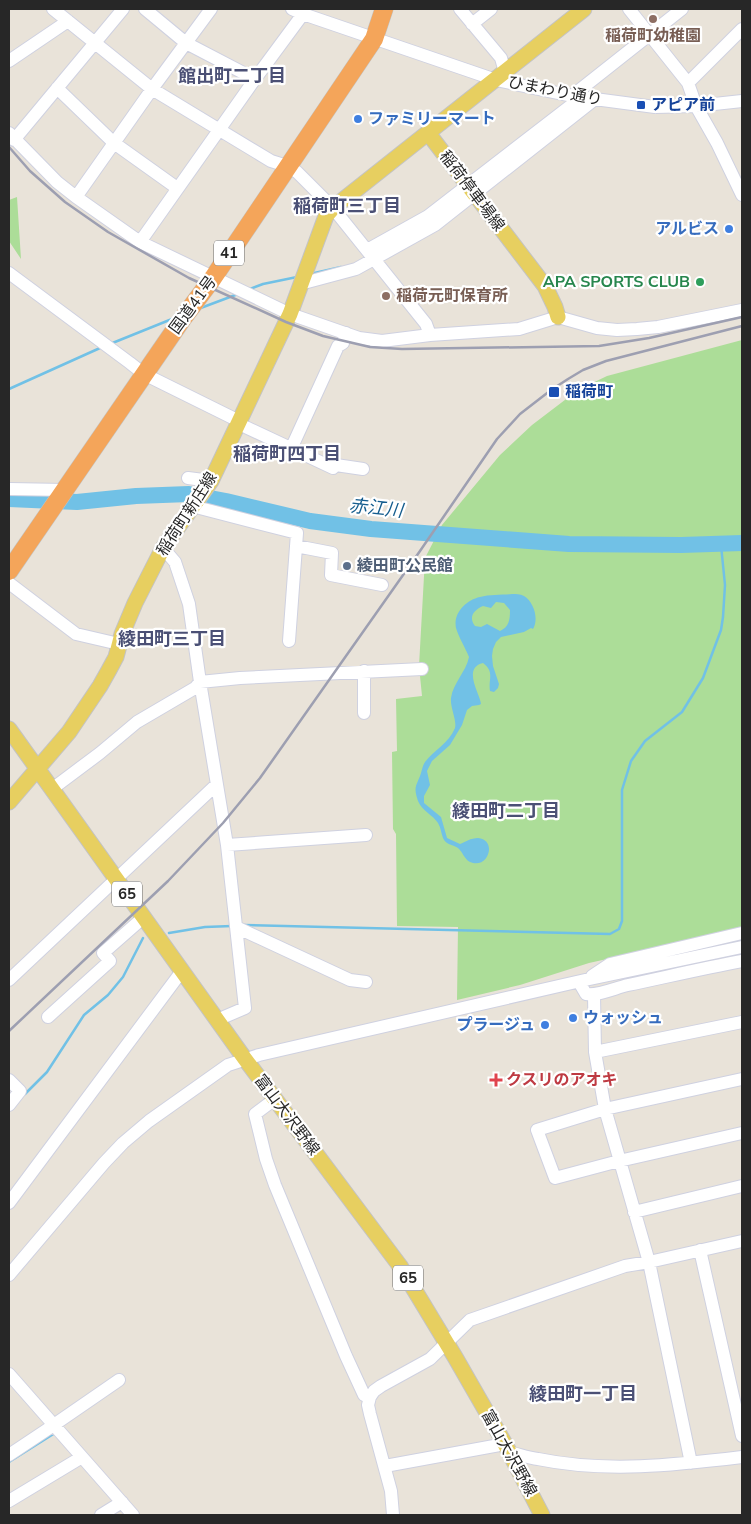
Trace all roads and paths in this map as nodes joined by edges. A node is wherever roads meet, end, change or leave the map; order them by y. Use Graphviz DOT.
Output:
graph roads {
  1 [pos="53,9"];
  2 [pos="123,9"];
  3 [pos="145,9"];
  4 [pos="211,9"];
  5 [pos="384,9"];
  6 [pos="460,9"];
  7 [pos="491,9"];
  8 [pos="584,9"];
  9 [pos="629,9"];
  10 [pos="682,9"];
  11 [pos="297,11"];
  12 [pos="68,20"];
  13 [pos="472,24"];
  14 [pos="742,29"];
  15 [pos="649,36"];
  16 [pos="374,39"];
  17 [pos="95,43"];
  18 [pos="186,43"];
  19 [pos="9,61"];
  20 [pos="500,76"];
  21 [pos="255,79"];
  22 [pos="688,83"];
  23 [pos="57,88"];
  24 [pos="152,89"];
  25 [pos="577,96"];
  26 [pos="595,100"];
  27 [pos="742,101"];
  28 [pos="696,106"];
  29 [pos="219,130"];
  30 [pos="428,133"];
  31 [pos="12,136"];
  32 [pos="114,143"];
  33 [pos="286,166"];
  34 [pos="177,188"];
  35 [pos="471,189"];
  36 [pos="741,192"];
  37 [pos="76,197"];
  38 [pos="333,208"];
  39 [pos="140,242"];
  40 [pos="370,255"];
  41 [pos="9,273"];
  42 [pos="213,278"];
  43 [pos="300,284"];
  44 [pos="742,310"];
  45 [pos="290,314"];
  46 [pos="558,317"];
  47 [pos="346,333"];
  48 [pos="430,335"];
  49 [pos="144,374"];
  50 [pos="238,422"];
  51 [pos="292,449"];
  52 [pos="363,469"];
  53 [pos="188,478"];
  54 [pos="211,481"];
  55 [pos="9,488"];
  56 [pos="65,490"];
  57 [pos="192,506"];
  58 [pos="296,546"];
  59 [pos="163,548"];
  60 [pos="9,572"];
  61 [pos="9,583"];
  62 [pos="382,585"];
  63 [pos="289,641"];
  64 [pos="119,644"];
  65 [pos="422,669"];
  66 [pos="364,671"];
  67 [pos="200,682"];
  68 [pos="364,713"];
  69 [pos="9,729"];
  70 [pos="37,768"];
  71 [pos="216,785"];
  72 [pos="52,789"];
  73 [pos="9,802"];
  74 [pos="366,835"];
  75 [pos="227,845"];
  76 [pos="116,878"];
  77 [pos="144,917"];
  78 [pos="236,927"];
  79 [pos="742,933"];
  80 [pos="742,947"];
  81 [pos="742,961"];
  82 [pos="182,971"];
  83 [pos="9,980"];
  84 [pos="582,981"];
  85 [pos="366,982"];
  86 [pos="594,995"];
  87 [pos="48,1017"];
  88 [pos="217,1020"];
  89 [pos="742,1022"];
  90 [pos="595,1052"];
  91 [pos="245,1060"];
  92 [pos="742,1079"];
  93 [pos="9,1080"];
  94 [pos="275,1099"];
  95 [pos="9,1105"];
  96 [pos="605,1109"];
  97 [pos="742,1133"];
  98 [pos="619,1161"];
  99 [pos="742,1186"];
  100 [pos="9,1202"];
  101 [pos="634,1212"];
  102 [pos="742,1241"];
  103 [pos="700,1250"];
  104 [pos="649,1262"];
  105 [pos="9,1275"];
  106 [pos="446,1342"];
  107 [pos="9,1374"];
  108 [pos="119,1380"];
  109 [pos="370,1398"];
  110 [pos="54,1425"];
  111 [pos="742,1436"];
  112 [pos="506,1448"];
  113 [pos="9,1454"];
  114 [pos="82,1457"];
  115 [pos="742,1457"];
  116 [pos="691,1463"];
  117 [pos="385,1466"];
  118 [pos="9,1501"];
  119 [pos="122,1502"];
  120 [pos="101,1515"];
  121 [pos="133,1515"];
  122 [pos="393,1515"];
  123 [pos="542,1515"];
  1 -- 12 [label="street"];
  2 -- 17 [label="street"];
  3 -- 18 [label="street"];
  4 -- 18 [label="street"];
  5 -- 16 [label="highway, 国道41号 / 41"];
  6 -- 13 [label="street"];
  7 -- 13 [label="street"];
  8 -- 20 [label="main road"];
  9 -- 15 [label="street"];
  10 -- 15 [label="street"];
  11 -- 16 [label="street, ひまわり通り"];
  11 -- 21 [label="street"];
  12 -- 17 [label="street"];
  12 -- 19 [label="street"];
  13 -- 20 [label="street"];
  14 -- 22 [label="street"];
  15 -- 22 [label="street"];
  15 -- 25 [label="street"];
  16 -- 20 [label="street, ひまわり通り"];
  16 -- 33 [label="highway, 国道41号 / 41"];
  17 -- 23 [label="street"];
  17 -- 24 [label="street"];
  18 -- 21 [label="street"];
  18 -- 24 [label="street"];
  20 -- 25 [label="street, ひまわり通り"];
  20 -- 30 [label="main road"];
  21 -- 29 [label="street"];
  22 -- 28 [label="street"];
  23 -- 31 [label="street"];
  23 -- 32 [label="street"];
  24 -- 29 [label="street"];
  24 -- 32 [label="street"];
  25 -- 26 [label="street, ひまわり通り"];
  25 -- 35 [label="street"];
  26 -- 28 [label="street, ひまわり通り"];
  26 -- 35 [label="street"];
  27 -- 28 [label="street, ひまわり通り"];
  28 -- 36 [label="street"];
  29 -- 33 [label="street"];
  29 -- 34 [label="street"];
  30 -- 35 [label="main road, 稲荷停車場線"];
  30 -- 38 [label="main road, 稲荷町新庄線"];
  31 -- 37 [label="street"];
  32 -- 34 [label="street"];
  32 -- 37 [label="street"];
  33 -- 38 [label="street"];
  33 -- 42 [label="highway, 国道41号 / 41"];
  34 -- 39 [label="street"];
  35 -- 40 [label="street"];
  35 -- 46 [label="main road, 稲荷停車場線"];
  37 -- 39 [label="street"];
  38 -- 40 [label="street"];
  38 -- 43 [label="main road, 稲荷町新庄線"];
  39 -- 42 [label="street"];
  40 -- 43 [label="street"];
  40 -- 48 [label="street"];
  41 -- 49 [label="street"];
  42 -- 45 [label="street"];
  42 -- 49 [label="highway, 国道41号 / 41"];
  43 -- 45 [label="main road, 稲荷町新庄線"];
  44 -- 46 [label="street"];
  45 -- 47 [label="street"];
  45 -- 50 [label="main road, 稲荷町新庄線"];
  46 -- 48 [label="street"];
  47 -- 48 [label="street"];
  47 -- 51 [label="street"];
  49 -- 50 [label="street"];
  49 -- 56 [label="highway, 国道41号 / 41"];
  50 -- 51 [label="street"];
  50 -- 54 [label="main road, 稲荷町新庄線"];
  51 -- 52 [label="street"];
  53 -- 54 [label="street"];
  54 -- 57 [label="main road, 稲荷町新庄線"];
  55 -- 56 [label="street"];
  56 -- 60 [label="highway, 国道41号 / 41"];
  57 -- 58 [label="street"];
  57 -- 59 [label="main road, 稲荷町新庄線"];
  58 -- 62 [label="street"];
  58 -- 63 [label="street"];
  59 -- 64 [label="main road, 稲荷町新庄線"];
  59 -- 67 [label="street"];
  61 -- 64 [label="street"];
  64 -- 70 [label="main road, 稲荷町新庄線"];
  65 -- 66 [label="street"];
  66 -- 67 [label="street"];
  66 -- 68 [label="street"];
  67 -- 71 [label="street"];
  67 -- 72 [label="street"];
  69 -- 70 [label="main road, 富山大沢野線 / 65"];
  70 -- 72 [label="main road, 富山大沢野線 / 65"];
  70 -- 73 [label="main road, 稲荷町新庄線"];
  71 -- 75 [label="street"];
  71 -- 76 [label="street"];
  72 -- 76 [label="main road, 富山大沢野線 / 65"];
  74 -- 75 [label="street"];
  75 -- 78 [label="street"];
  76 -- 77 [label="main road, 富山大沢野線 / 65"];
  76 -- 83 [label="street"];
  77 -- 82 [label="main road, 富山大沢野線 / 65"];
  77 -- 87 [label="street"];
  78 -- 85 [label="street"];
  78 -- 88 [label="street"];
  79 -- 84 [label="street"];
  80 -- 84 [label="street"];
  81 -- 86 [label="street"];
  82 -- 88 [label="main road, 富山大沢野線 / 65"];
  82 -- 100 [label="street"];
  84 -- 86 [label="street"];
  84 -- 91 [label="street"];
  86 -- 90 [label="street"];
  88 -- 91 [label="main road, 富山大沢野線 / 65"];
  89 -- 90 [label="street"];
  90 -- 96 [label="street"];
  91 -- 94 [label="main road, 富山大沢野線 / 65"];
  91 -- 105 [label="street"];
  92 -- 96 [label="street"];
  93 -- 95 [label="street"];
  94 -- 106 [label="main road, 富山大沢野線 / 65"];
  94 -- 109 [label="street"];
  96 -- 98 [label="street"];
  96 -- 98 [label="street"];
  97 -- 98 [label="street"];
  98 -- 101 [label="street"];
  99 -- 101 [label="street"];
  101 -- 104 [label="street"];
  102 -- 103 [label="street"];
  103 -- 104 [label="street"];
  103 -- 111 [label="street"];
  104 -- 106 [label="street"];
  104 -- 116 [label="street"];
  106 -- 109 [label="street"];
  106 -- 112 [label="main road, 富山大沢野線 / 65"];
  107 -- 110 [label="street"];
  108 -- 110 [label="street"];
  109 -- 117 [label="street"];
  110 -- 113 [label="street"];
  110 -- 114 [label="street"];
  112 -- 116 [label="street"];
  112 -- 117 [label="street"];
  112 -- 123 [label="main road, 富山大沢野線 / 65"];
  114 -- 118 [label="street"];
  114 -- 119 [label="street"];
  115 -- 116 [label="street"];
  117 -- 122 [label="street"];
  119 -- 120 [label="street"];
  119 -- 121 [label="street"];
}
